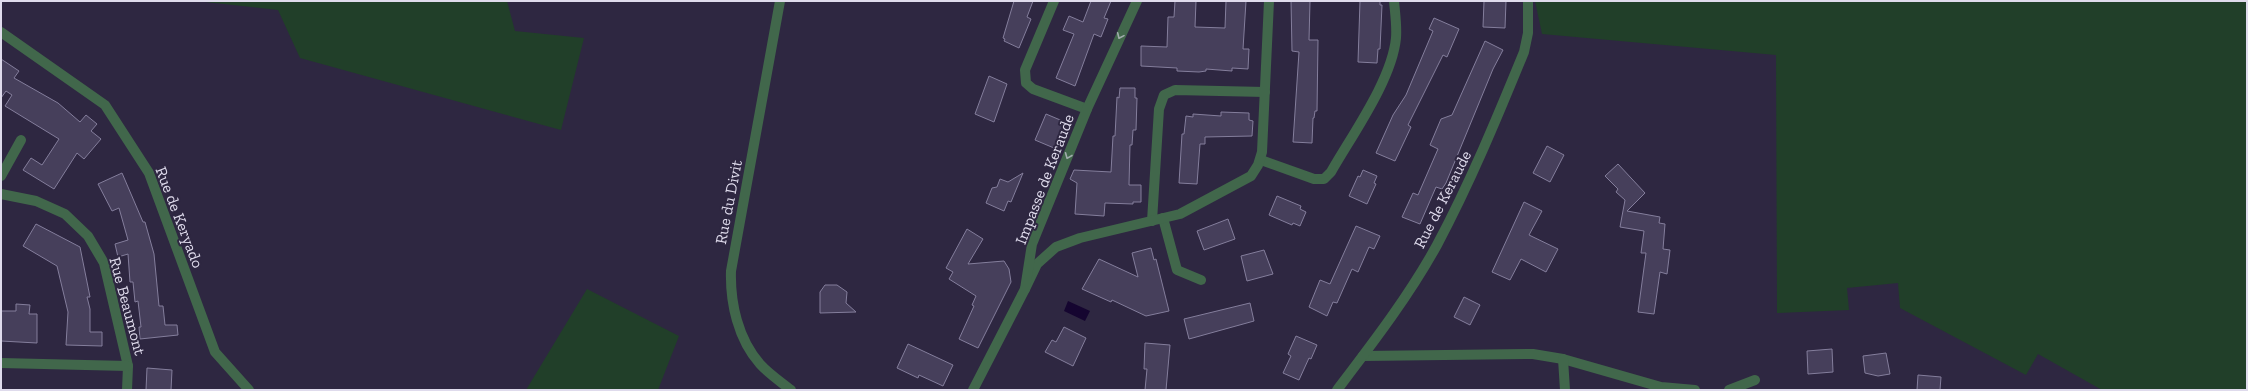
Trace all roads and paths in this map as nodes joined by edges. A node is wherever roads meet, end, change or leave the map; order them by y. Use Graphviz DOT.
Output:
graph roads {
  1 [pos="780,1"];
  2 [pos="1054,1"];
  3 [pos="1136,1"];
  4 [pos="1269,1"];
  5 [pos="1394,1"];
  6 [pos="1528,1"];
  7 [pos="1,32"];
  8 [pos="1265,92"];
  9 [pos="1087,109"];
  10 [pos="21,140"];
  11 [pos="1261,160"];
  12 [pos="1,176"];
  13 [pos="1,194"];
  14 [pos="1163,218"];
  15 [pos="1152,221"];
  16 [pos="1201,280"];
  17 [pos="1025,289"];
  18 [pos="1363,356"];
  19 [pos="1563,359"];
  20 [pos="1,363"];
  21 [pos="128,366"];
  22 [pos="1755,380"];
  23 [pos="127,390"];
  24 [pos="248,390"];
  25 [pos="791,390"];
  26 [pos="973,390"];
  27 [pos="1337,390"];
  28 [pos="1565,390"];
  29 [pos="1695,390"];
  30 [pos="1729,390"];
  1 -- 25 [label="street, Rue du Divit"];
  2 -- 9 [label="street"];
  3 -- 9 [label="street, Impasse de Keraude, one-way"];
  4 -- 8 [label="street"];
  5 -- 11 [label="street"];
  6 -- 18 [label="street, Rue de Keraude"];
  7 -- 24 [label="street, Rue de Keryado"];
  8 -- 11 [label="street"];
  8 -- 15 [label="street"];
  9 -- 17 [label="street, Impasse de Keraude, one-way"];
  10 -- 12 [label="street"];
  11 -- 14 [label="street"];
  13 -- 21 [label="street, Rue Beaumont"];
  14 -- 15 [label="street"];
  14 -- 16 [label="street"];
  15 -- 17 [label="street"];
  17 -- 26 [label="street, Impasse de Keraude"];
  18 -- 19 [label="street"];
  18 -- 27 [label="street, Rue de Keraude"];
  19 -- 28 [label="street"];
  19 -- 29 [label="street"];
  20 -- 21 [label="street"];
  21 -- 23 [label="street, Rue Beaumont"];
  22 -- 30 [label="street"];
}
